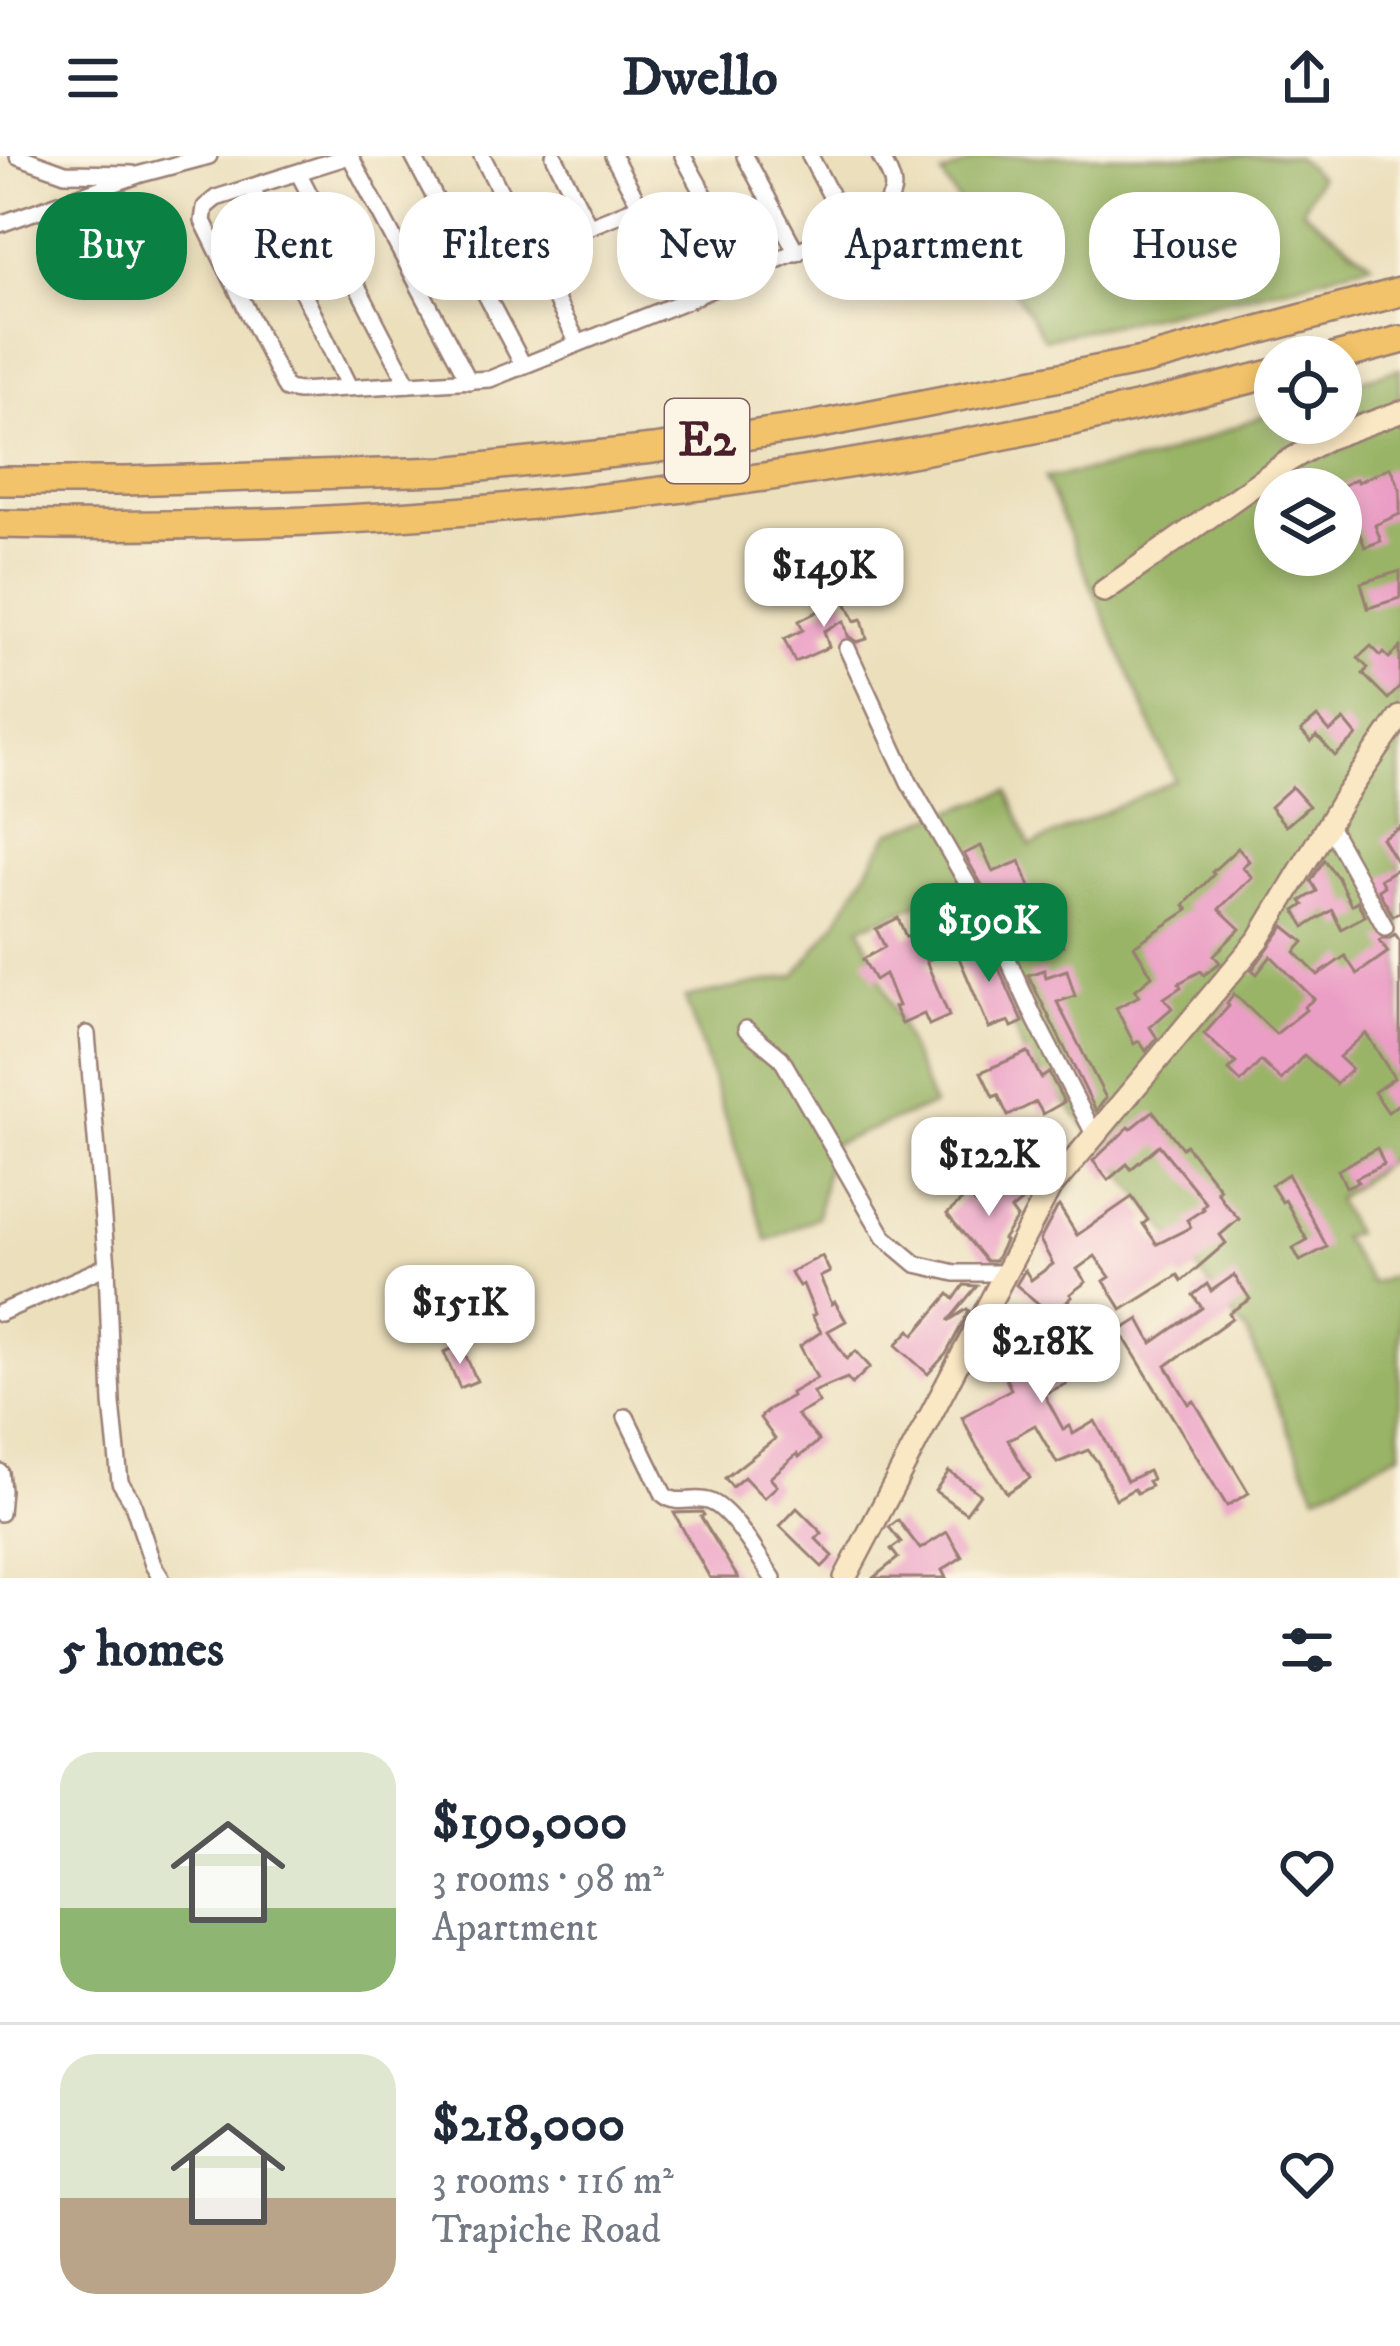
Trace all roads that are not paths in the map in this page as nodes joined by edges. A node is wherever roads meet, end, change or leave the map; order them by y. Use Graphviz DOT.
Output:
graph roads {
  1 [pos="18,156"];
  2 [pos="209,156"];
  3 [pos="349,156"];
  4 [pos="413,156"];
  5 [pos="482,156"];
  6 [pos="554,156"];
  7 [pos="613,156"];
  8 [pos="682,156"];
  9 [pos="746,156"];
  10 [pos="810,156"];
  11 [pos="880,156"];
  12 [pos="141,174"];
  13 [pos="298,174"];
  14 [pos="253,188"];
  15 [pos="500,192"];
  16 [pos="572,192"];
  17 [pos="632,192"];
  18 [pos="702,192"];
  19 [pos="829,192"];
  20 [pos="893,192"];
  21 [pos="0,224"];
  22 [pos="802,251"];
  23 [pos="797,253"];
  24 [pos="778,261"];
  25 [pos="1400,292"];
  26 [pos="556,300"];
  27 [pos="687,300"];
  28 [pos="1400,340"];
  29 [pos="578,343"];
  30 [pos="1362,350"];
  31 [pos="523,365"];
  32 [pos="1254,378"];
  33 [pos="469,381"];
  34 [pos="408,384"];
  35 [pos="349,387"];
  36 [pos="1400,412"];
  37 [pos="0,482"];
  38 [pos="0,524"];
  39 [pos="1105,591"];
  40 [pos="847,648"];
  41 [pos="1400,717"];
  42 [pos="1328,824"];
  43 [pos="1385,927"];
  44 [pos="746,1029"];
  45 [pos="87,1034"];
  46 [pos="1095,1136"];
  47 [pos="106,1266"];
  48 [pos="1005,1273"];
  49 [pos="0,1313"];
  50 [pos="626,1417"];
  51 [pos="0,1472"];
  52 [pos="0,1513"];
  53 [pos="161,1578"];
  54 [pos="773,1578"];
  55 [pos="845,1578"];
  1 -- 12 [label="street"];
  2 -- 12 [label="street"];
  3 -- 13 [label="street"];
  3 -- 33 [label="street"];
  4 -- 31 [label="street"];
  5 -- 15 [label="street"];
  6 -- 16 [label="street"];
  7 -- 17 [label="street"];
  8 -- 18 [label="street"];
  9 -- 23 [label="street"];
  10 -- 19 [label="street"];
  11 -- 20 [label="street"];
  12 -- 21 [label="street"];
  13 -- 14 [label="street"];
  13 -- 34 [label="street"];
  14 -- 35 [label="street"];
  14 -- 35 [label="street"];
  22 -- 23 [label="street"];
  23 -- 24 [label="street"];
  25 -- 37 [label="highway, E2"];
  26 -- 29 [label="street"];
  27 -- 29 [label="street"];
  28 -- 30 [label="highway"];
  29 -- 31 [label="street"];
  31 -- 33 [label="street"];
  32 -- 38 [label="highway, E2"];
  33 -- 34 [label="street"];
  34 -- 35 [label="street"];
  36 -- 39 [label="street"];
  40 -- 46 [label="street"];
  41 -- 42 [label="street"];
  42 -- 43 [label="street"];
  42 -- 46 [label="street"];
  44 -- 48 [label="street"];
  45 -- 47 [label="street"];
  46 -- 48 [label="street"];
  47 -- 49 [label="street"];
  47 -- 53 [label="street"];
  48 -- 55 [label="street"];
  50 -- 54 [label="street"];
  51 -- 52 [label="street"];
}
